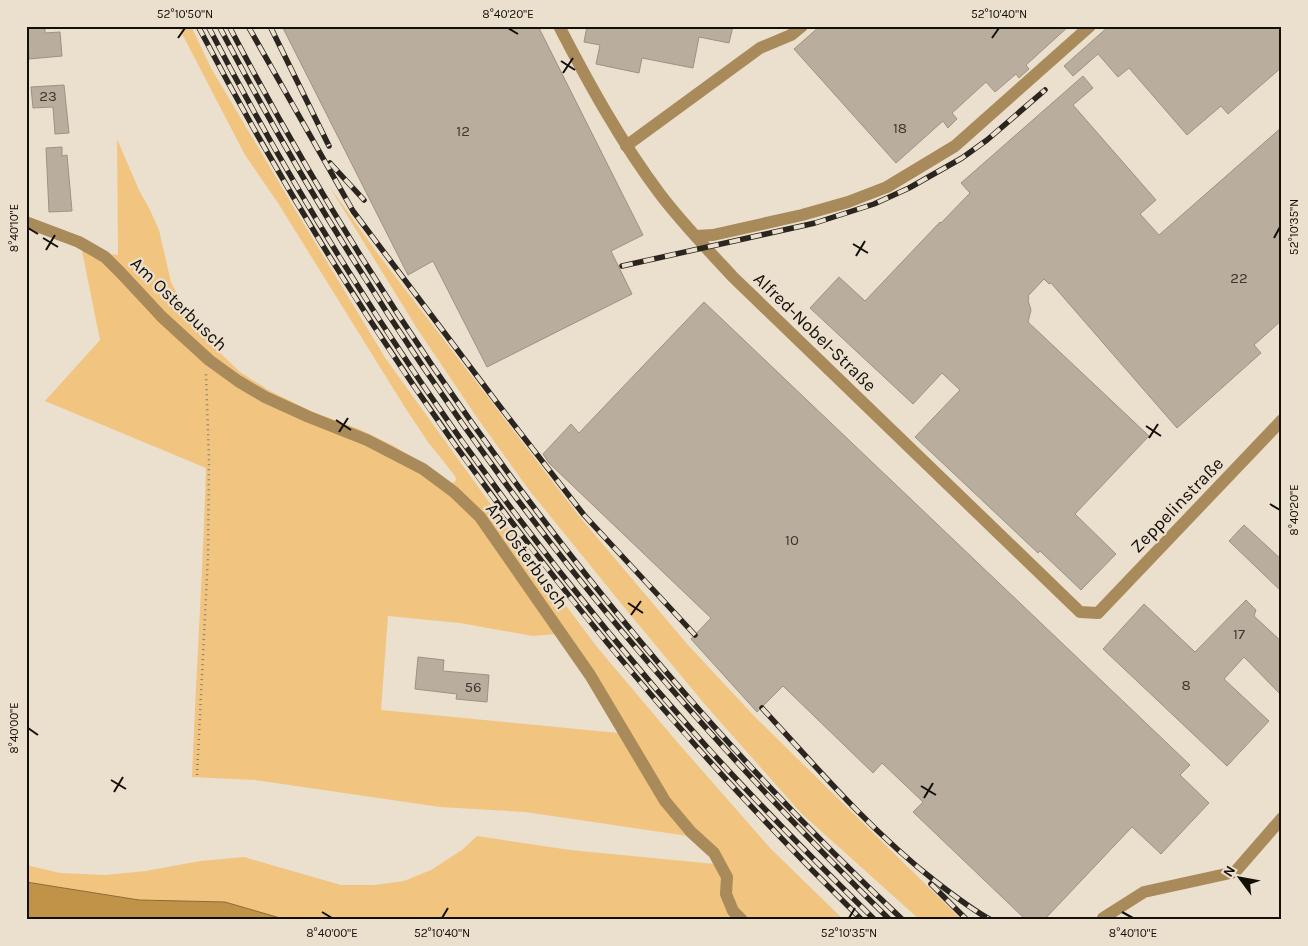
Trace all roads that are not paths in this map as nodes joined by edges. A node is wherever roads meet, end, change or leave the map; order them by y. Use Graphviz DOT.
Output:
graph roads {
  1 [pos="559,26"];
  2 [pos="802,26"];
  3 [pos="1090,26"];
  4 [pos="626,146"];
  5 [pos="26,222"];
  6 [pos="696,236"];
  7 [pos="1282,420"];
  8 [pos="1098,613"];
  9 [pos="1279,821"];
  10 [pos="1103,918"];
  11 [pos="742,920"];
  1 -- 4 [label="street, Alfred-Nobel-Straße"];
  2 -- 4 [label="street"];
  3 -- 6 [label="street"];
  4 -- 6 [label="street, Alfred-Nobel-Straße"];
  5 -- 11 [label="street, Am Osterbusch"];
  6 -- 8 [label="street, Alfred-Nobel-Straße"];
  7 -- 8 [label="street, Zeppelinstraße"];
  9 -- 10 [label="street"];
}
